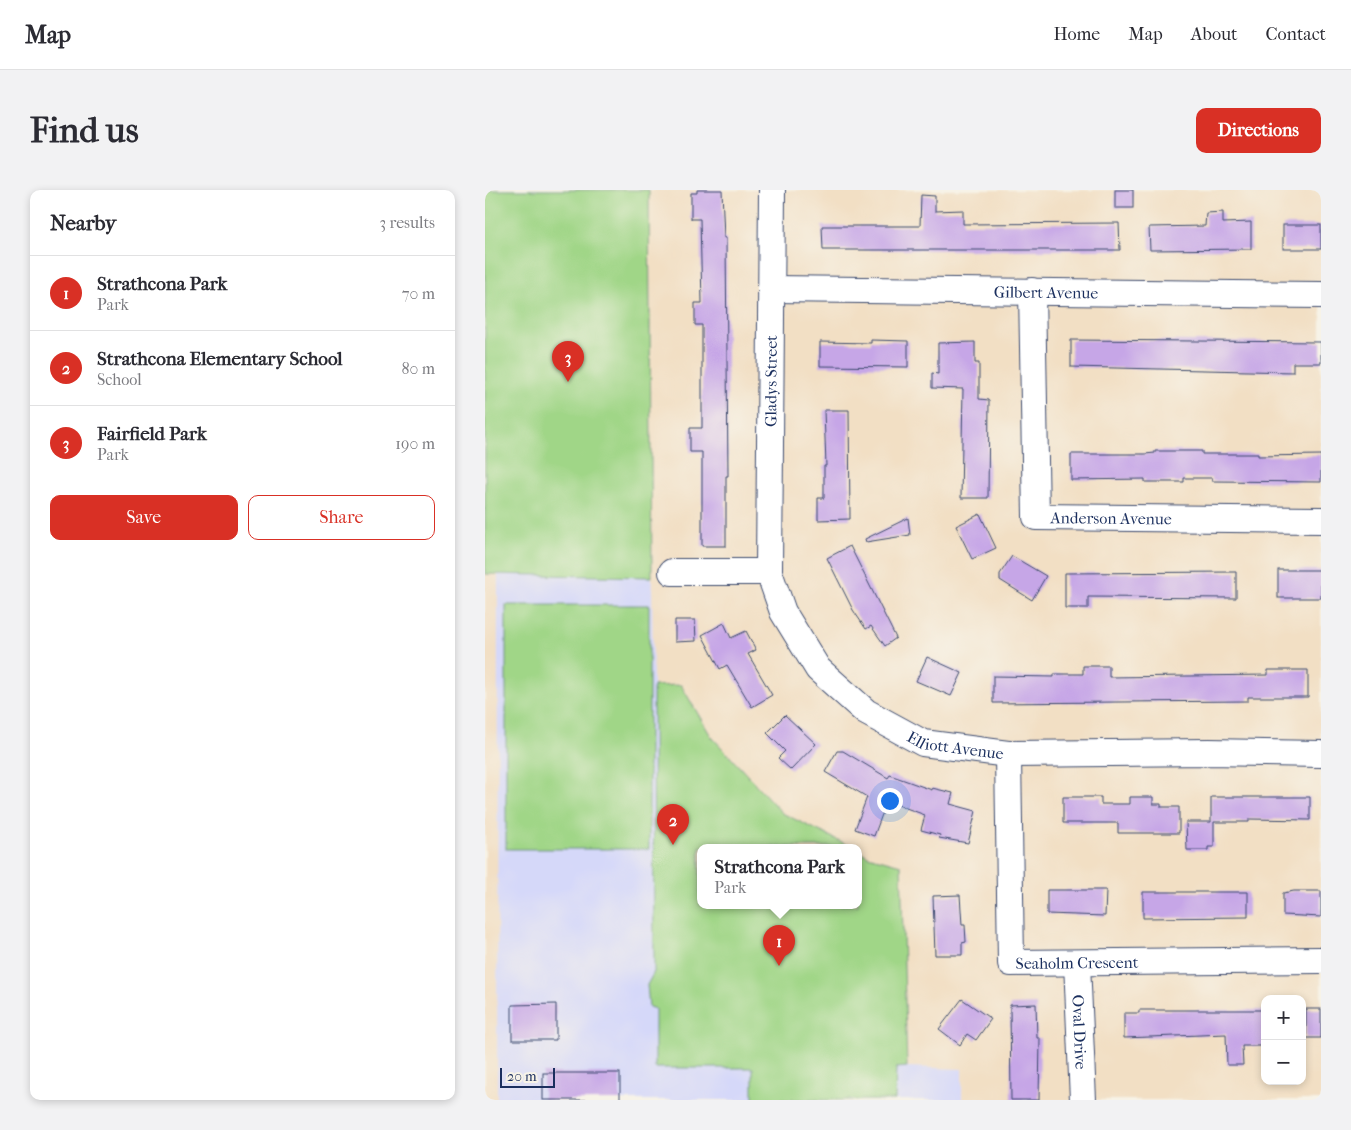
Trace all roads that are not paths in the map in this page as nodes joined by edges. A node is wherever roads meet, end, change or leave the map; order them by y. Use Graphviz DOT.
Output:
graph roads {
  1 [pos="772,190"];
  2 [pos="771,289"];
  3 [pos="1033,291"];
  4 [pos="1321,295"];
  5 [pos="1321,520"];
  6 [pos="672,572"];
  7 [pos="769,572"];
  8 [pos="1008,754"];
  9 [pos="1321,754"];
  10 [pos="1321,960"];
  11 [pos="1077,963"];
  12 [pos="1083,1100"];
  1 -- 2 [label="street, Gladys Street"];
  2 -- 3 [label="street, Gilbert Avenue"];
  2 -- 7 [label="street, Gladys Street"];
  3 -- 4 [label="street, Gilbert Avenue"];
  3 -- 5 [label="street, Anderson Avenue"];
  6 -- 7 [label="street"];
  7 -- 8 [label="street, Elliott Avenue"];
  8 -- 9 [label="street, Elliott Avenue"];
  8 -- 11 [label="street, Seaholm Crescent"];
  10 -- 11 [label="street, Seaholm Crescent"];
  11 -- 12 [label="street, Oval Drive"];
}
